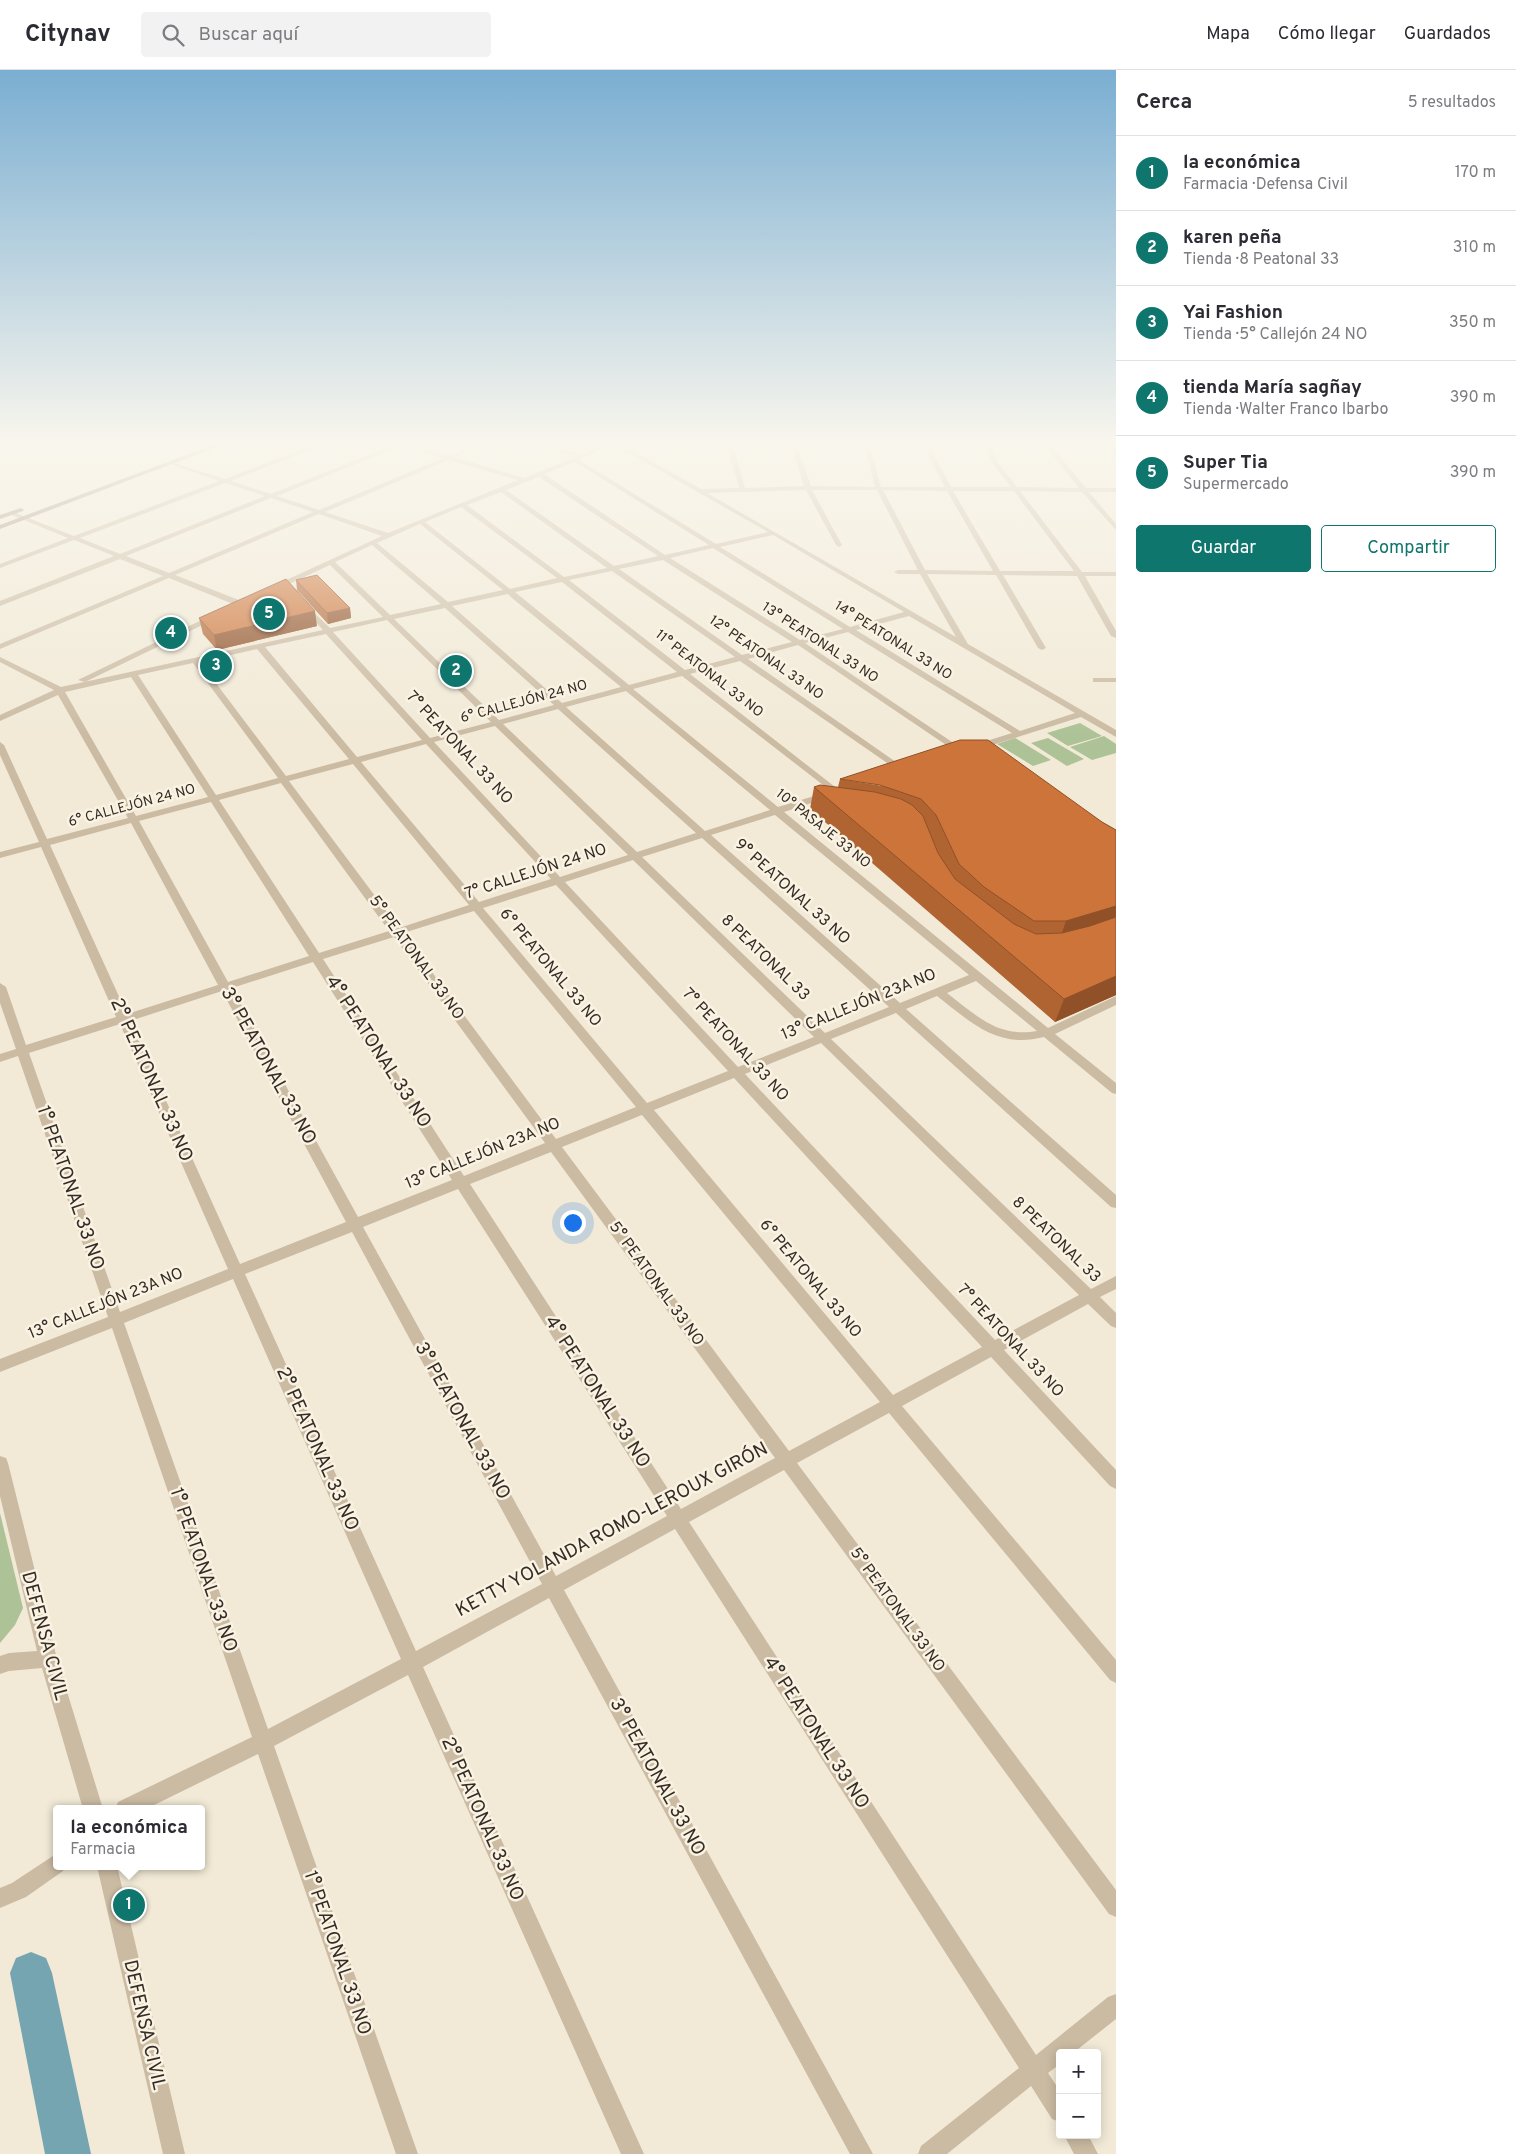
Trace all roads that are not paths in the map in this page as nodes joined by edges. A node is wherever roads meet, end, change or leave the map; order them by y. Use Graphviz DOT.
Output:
graph roads {
  1 [pos="62,542"];
  2 [pos="84,542"];
  3 [pos="154,542"];
  4 [pos="246,542"];
  5 [pos="372,542"];
  6 [pos="447,542"];
  7 [pos="513,542"];
  8 [pos="575,542"];
  9 [pos="641,542"];
  10 [pos="709,542"];
  11 [pos="732,542"];
  12 [pos="790,542"];
  13 [pos="838,542"];
  14 [pos="907,542"];
  15 [pos="980,542"];
  16 [pos="1056,542"];
  17 [pos="839,545"];
  18 [pos="715,546"];
  19 [pos="120,556"];
  20 [pos="665,558"];
  21 [pos="330,561"];
  22 [pos="0,566"];
  23 [pos="612,569"];
  24 [pos="898,572"];
  25 [pos="923,572"];
  26 [pos="998,573"];
  27 [pos="1080,574"];
  28 [pos="1116,574"];
  29 [pos="168,575"];
  30 [pos="564,580"];
  31 [pos="284,582"];
  32 [pos="291,590"];
  33 [pos="267,591"];
  34 [pos="509,592"];
  35 [pos="298,597"];
  36 [pos="250,600"];
  37 [pos="0,604"];
  38 [pos="241,604"];
  39 [pos="447,606"];
  40 [pos="233,608"];
  41 [pos="225,612"];
  42 [pos="910,613"];
  43 [pos="390,618"];
  44 [pos="850,629"];
  45 [pos="329,632"];
  46 [pos="1115,636"];
  47 [pos="799,643"];
  48 [pos="966,646"];
  49 [pos="0,647"];
  50 [pos="260,647"];
  51 [pos="1042,648"];
  52 [pos="151,649"];
  53 [pos="743,658"];
  54 [pos="0,659"];
  55 [pos="196,661"];
  56 [pos="178,665"];
  57 [pos="684,673"];
  58 [pos="134,675"];
  59 [pos="1096,680"];
  60 [pos="1116,680"];
  61 [pos="627,688"];
  62 [pos="60,690"];
  63 [pos="560,706"];
  64 [pos="1081,714"];
  65 [pos="0,718"];
  66 [pos="498,723"];
  67 [pos="1019,734"];
  68 [pos="1116,734"];
  69 [pos="428,741"];
  70 [pos="0,745"];
  71 [pos="961,752"];
  72 [pos="944,758"];
  73 [pos="355,761"];
  74 [pos="902,771"];
  75 [pos="284,780"];
  76 [pos="841,791"];
  77 [pos="214,798"];
  78 [pos="777,811"];
  79 [pos="134,820"];
  80 [pos="703,834"];
  81 [pos="44,844"];
  82 [pos="0,855"];
  83 [pos="635,856"];
  84 [pos="558,880"];
  85 [pos="476,907"];
  86 [pos="396,932"];
  87 [pos="316,957"];
  88 [pos="978,976"];
  89 [pos="225,986"];
  90 [pos="0,987"];
  91 [pos="939,992"];
  92 [pos="1116,1001"];
  93 [pos="897,1008"];
  94 [pos="123,1019"];
  95 [pos="1048,1033"];
  96 [pos="823,1038"];
  97 [pos="22,1050"];
  98 [pos="0,1058"];
  99 [pos="736,1072"];
  100 [pos="1116,1090"];
  101 [pos="645,1108"];
  102 [pos="554,1145"];
  103 [pos="461,1182"];
  104 [pos="1116,1203"];
  105 [pos="355,1224"];
  106 [pos="237,1272"];
  107 [pos="1116,1282"];
  108 [pos="1089,1296"];
  109 [pos="116,1319"];
  110 [pos="1116,1322"];
  111 [pos="993,1348"];
  112 [pos="0,1366"];
  113 [pos="891,1404"];
  114 [pos="786,1460"];
  115 [pos="0,1463"];
  116 [pos="1116,1481"];
  117 [pos="678,1519"];
  118 [pos="553,1587"];
  119 [pos="48,1659"];
  120 [pos="412,1663"];
  121 [pos="0,1665"];
  122 [pos="1116,1674"];
  123 [pos="263,1742"];
  124 [pos="91,1805"];
  125 [pos="133,1805"];
  126 [pos="53,1866"];
  127 [pos="108,1870"];
  128 [pos="0,1898"];
  129 [pos="1116,1907"];
  130 [pos="1116,2004"];
  131 [pos="1034,2070"];
  132 [pos="1056,2104"];
  133 [pos="1078,2139"];
  134 [pos="174,2154"];
  135 [pos="407,2154"];
  136 [pos="633,2154"];
  137 [pos="862,2154"];
  138 [pos="928,2154"];
  139 [pos="1087,2154"];
  1 -- 22 [label="street"];
  2 -- 19 [label="street"];
  3 -- 19 [label="street"];
  4 -- 29 [label="street"];
  5 -- 21 [label="street"];
  5 -- 39 [label="street, 9° PEATONAL 33 NO"];
  6 -- 34 [label="street, 10° PASAJE 33 NO"];
  7 -- 30 [label="street, 11° PEATONAL 33 NO"];
  8 -- 23 [label="street, 12° PEATONAL 33 NO"];
  9 -- 20 [label="street, 13° PEATONAL 33 NO"];
  10 -- 18 [label="street, 14° PEATONAL 33 NO"];
  11 -- 18 [label="street"];
  12 -- 42 [label="street"];
  13 -- 17 [label="street"];
  14 -- 25 [label="street"];
  15 -- 26 [label="street"];
  16 -- 27 [label="street"];
  18 -- 20 [label="street"];
  18 -- 44 [label="street, 14° PEATONAL 33 NO"];
  19 -- 29 [label="street"];
  19 -- 37 [label="street"];
  20 -- 23 [label="street"];
  20 -- 47 [label="street, 13° PEATONAL 33 NO"];
  21 -- 31 [label="street"];
  21 -- 43 [label="street, 8 PEATONAL 33"];
  23 -- 30 [label="street"];
  23 -- 53 [label="street, 12° PEATONAL 33 NO"];
  24 -- 25 [label="street"];
  25 -- 26 [label="street"];
  25 -- 48 [label="street"];
  26 -- 27 [label="street"];
  26 -- 51 [label="street"];
  27 -- 28 [label="street"];
  27 -- 46 [label="street"];
  29 -- 38 [label="street"];
  29 -- 49 [label="street"];
  30 -- 34 [label="street"];
  30 -- 57 [label="street, 11° PEATONAL 33 NO"];
  31 -- 32 [label="street"];
  31 -- 33 [label="street"];
  34 -- 39 [label="street"];
  34 -- 61 [label="street, 10° PASAJE 33 NO"];
  35 -- 45 [label="street, 7° PEATONAL 33 NO"];
  36 -- 38 [label="street"];
  38 -- 40 [label="street"];
  39 -- 43 [label="street"];
  39 -- 63 [label="street, 9° PEATONAL 33 NO"];
  41 -- 52 [label="street"];
  42 -- 44 [label="street, 6° CALLEJÓN 24 NO"];
  42 -- 48 [label="street"];
  43 -- 45 [label="street"];
  43 -- 66 [label="street, 8 PEATONAL 33"];
  44 -- 47 [label="street, 6° CALLEJÓN 24 NO"];
  44 -- 67 [label="street, 14° PEATONAL 33 NO"];
  45 -- 50 [label="street"];
  45 -- 69 [label="street, 7° PEATONAL 33 NO"];
  47 -- 53 [label="street, 6° CALLEJÓN 24 NO"];
  47 -- 71 [label="street, 13° PEATONAL 33 NO"];
  48 -- 64 [label="street"];
  50 -- 55 [label="street"];
  50 -- 73 [label="street"];
  52 -- 56 [label="street"];
  52 -- 62 [label="street"];
  53 -- 57 [label="street, 6° CALLEJÓN 24 NO"];
  53 -- 74 [label="street, 12° PEATONAL 33 NO"];
  54 -- 62 [label="street"];
  55 -- 56 [label="street"];
  55 -- 75 [label="street, 5° PEATONAL 33 NO"];
  56 -- 58 [label="street"];
  57 -- 61 [label="street, 6° CALLEJÓN 24 NO"];
  57 -- 76 [label="street, 11° PEATONAL 33 NO"];
  58 -- 62 [label="street"];
  58 -- 77 [label="street, 4° PEATONAL 33 NO"];
  59 -- 60 [label="street"];
  61 -- 63 [label="street, 6° CALLEJÓN 24 NO"];
  61 -- 78 [label="street, 10° PASAJE 33 NO"];
  62 -- 65 [label="street"];
  62 -- 79 [label="street, 3° PEATONAL 33 NO"];
  63 -- 66 [label="street, 6° CALLEJÓN 24 NO"];
  63 -- 80 [label="street, 9° PEATONAL 33 NO"];
  64 -- 67 [label="street"];
  64 -- 68 [label="street"];
  66 -- 69 [label="street, 6° CALLEJÓN 24 NO"];
  66 -- 83 [label="street, 8 PEATONAL 33"];
  67 -- 71 [label="street"];
  69 -- 73 [label="street, 6° CALLEJÓN 24 NO"];
  69 -- 84 [label="street, 7° PEATONAL 33 NO"];
  70 -- 81 [label="street, 2° PEATONAL 33 NO"];
  71 -- 72 [label="street"];
  73 -- 75 [label="street, 6° CALLEJÓN 24 NO"];
  73 -- 85 [label="street, 6° PEATONAL 33 NO"];
  75 -- 77 [label="street, 6° CALLEJÓN 24 NO"];
  75 -- 86 [label="street, 5° PEATONAL 33 NO"];
  76 -- 78 [label="street, 7° CALLEJÓN 24 NO"];
  77 -- 79 [label="street, 6° CALLEJÓN 24 NO"];
  77 -- 87 [label="street, 4° PEATONAL 33 NO"];
  78 -- 80 [label="street, 7° CALLEJÓN 24 NO"];
  78 -- 88 [label="street, 10° PASAJE 33 NO"];
  79 -- 81 [label="street, 6° CALLEJÓN 24 NO"];
  79 -- 89 [label="street, 3° PEATONAL 33 NO"];
  80 -- 83 [label="street, 7° CALLEJÓN 24 NO"];
  80 -- 93 [label="street, 9° PEATONAL 33 NO"];
  81 -- 82 [label="street, 6° CALLEJÓN 24 NO"];
  81 -- 94 [label="street, 2° PEATONAL 33 NO"];
  83 -- 84 [label="street, 7° CALLEJÓN 24 NO"];
  83 -- 96 [label="street, 8 PEATONAL 33"];
  84 -- 85 [label="street, 7° CALLEJÓN 24 NO"];
  84 -- 99 [label="street, 7° PEATONAL 33 NO"];
  85 -- 86 [label="street, 7° CALLEJÓN 24 NO"];
  85 -- 101 [label="street, 6° PEATONAL 33 NO"];
  86 -- 87 [label="street, 7° CALLEJÓN 24 NO"];
  86 -- 102 [label="street, 5° PEATONAL 33 NO"];
  87 -- 89 [label="street, 7° CALLEJÓN 24 NO"];
  87 -- 103 [label="street, 4° PEATONAL 33 NO"];
  88 -- 91 [label="street, 13° CALLEJÓN 23A NO"];
  88 -- 95 [label="street, 10° PASAJE 33 NO"];
  89 -- 94 [label="street, 7° CALLEJÓN 24 NO"];
  89 -- 105 [label="street, 3° PEATONAL 33 NO"];
  90 -- 97 [label="street, 1° PEATONAL 33 NO"];
  91 -- 93 [label="street, 13° CALLEJÓN 23A NO"];
  91 -- 95 [label="street"];
  92 -- 95 [label="street"];
  93 -- 96 [label="street, 13° CALLEJÓN 23A NO"];
  93 -- 104 [label="street, 9° PEATONAL 33 NO"];
  94 -- 97 [label="street, 7° CALLEJÓN 24 NO"];
  94 -- 106 [label="street, 2° PEATONAL 33 NO"];
  95 -- 100 [label="street, 10° PASAJE 33 NO"];
  96 -- 99 [label="street, 13° CALLEJÓN 23A NO"];
  96 -- 108 [label="street, 8 PEATONAL 33"];
  97 -- 98 [label="street, 7° CALLEJÓN 24 NO"];
  97 -- 109 [label="street, 1° PEATONAL 33 NO"];
  99 -- 101 [label="street, 13° CALLEJÓN 23A NO"];
  99 -- 111 [label="street, 7° PEATONAL 33 NO"];
  101 -- 102 [label="street, 13° CALLEJÓN 23A NO"];
  101 -- 113 [label="street, 6° PEATONAL 33 NO"];
  102 -- 103 [label="street, 13° CALLEJÓN 23A NO"];
  102 -- 114 [label="street, 5° PEATONAL 33 NO"];
  103 -- 105 [label="street, 13° CALLEJÓN 23A NO"];
  103 -- 117 [label="street, 4° PEATONAL 33 NO"];
  105 -- 106 [label="street, 13° CALLEJÓN 23A NO"];
  105 -- 118 [label="street, 3° PEATONAL 33 NO"];
  106 -- 109 [label="street, 13° CALLEJÓN 23A NO"];
  106 -- 120 [label="street, 2° PEATONAL 33 NO"];
  107 -- 108 [label="street, KETTY YOLANDA ROMO-LEROUX GIRÓN"];
  108 -- 110 [label="street, 8 PEATONAL 33"];
  108 -- 111 [label="street, KETTY YOLANDA ROMO-LEROUX GIRÓN"];
  109 -- 112 [label="street, 13° CALLEJÓN 23A NO"];
  109 -- 123 [label="street, 1° PEATONAL 33 NO"];
  111 -- 113 [label="street, KETTY YOLANDA ROMO-LEROUX GIRÓN"];
  111 -- 116 [label="street, 7° PEATONAL 33 NO"];
  113 -- 114 [label="street, KETTY YOLANDA ROMO-LEROUX GIRÓN"];
  113 -- 122 [label="street, 6° PEATONAL 33 NO"];
  114 -- 117 [label="street, KETTY YOLANDA ROMO-LEROUX GIRÓN"];
  114 -- 129 [label="street, 5° PEATONAL 33 NO"];
  115 -- 119 [label="street, DEFENSA CIVIL"];
  117 -- 118 [label="street, KETTY YOLANDA ROMO-LEROUX GIRÓN"];
  117 -- 131 [label="street, 4° PEATONAL 33 NO"];
  118 -- 120 [label="street, KETTY YOLANDA ROMO-LEROUX GIRÓN"];
  118 -- 137 [label="street, 3° PEATONAL 33 NO"];
  119 -- 121 [label="street"];
  119 -- 124 [label="street, DEFENSA CIVIL"];
  120 -- 123 [label="street, KETTY YOLANDA ROMO-LEROUX GIRÓN"];
  120 -- 136 [label="street, 2° PEATONAL 33 NO"];
  123 -- 125 [label="street, KETTY YOLANDA ROMO-LEROUX GIRÓN"];
  123 -- 135 [label="street, 1° PEATONAL 33 NO"];
  126 -- 128 [label="street"];
  127 -- 134 [label="street, DEFENSA CIVIL"];
  130 -- 131 [label="street"];
  131 -- 132 [label="street, 4° PEATONAL 33 NO"];
  131 -- 138 [label="street"];
  133 -- 139 [label="street"];
}
